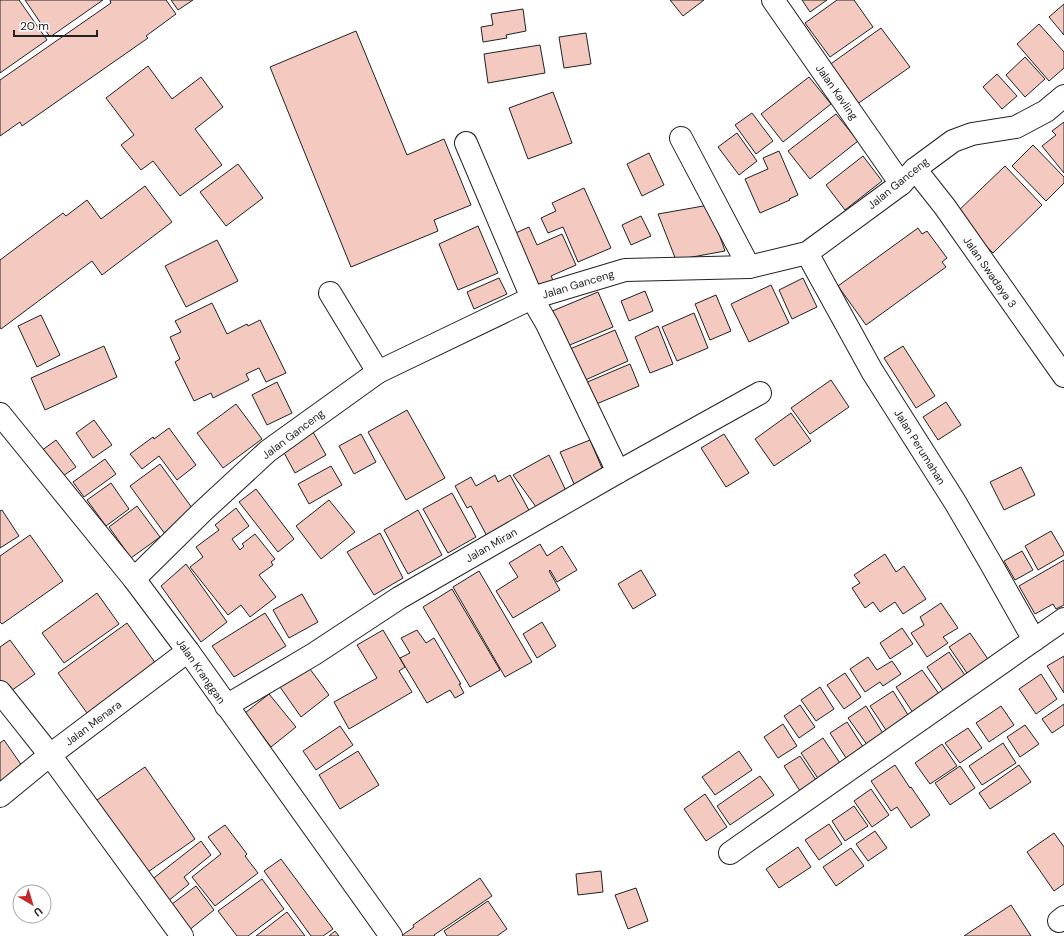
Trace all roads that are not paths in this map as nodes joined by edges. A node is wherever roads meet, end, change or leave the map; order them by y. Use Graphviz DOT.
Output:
graph roads {
  1 [pos="773,0"];
  2 [pos="1064,96"];
  3 [pos="681,138"];
  4 [pos="466,143"];
  5 [pos="908,176"];
  6 [pos="807,253"];
  7 [pos="749,267"];
  8 [pos="330,293"];
  9 [pos="532,298"];
  10 [pos="378,372"];
  11 [pos="1064,376"];
  12 [pos="760,393"];
  13 [pos="0,414"];
  14 [pos="618,472"];
  15 [pos="134,579"];
  16 [pos="1064,619"];
  17 [pos="1034,640"];
  18 [pos="188,651"];
  19 [pos="0,692"];
  20 [pos="226,706"];
  21 [pos="50,755"];
  22 [pos="0,796"];
  23 [pos="730,853"];
  24 [pos="182,936"];
  25 [pos="390,936"];
  1 -- 5 [label="street, Jalan Kavling"];
  2 -- 5 [label="street, Jalan Ganceng"];
  3 -- 7 [label="street"];
  4 -- 9 [label="street"];
  5 -- 6 [label="street, Jalan Ganceng"];
  5 -- 11 [label="street, Jalan Swadaya 3"];
  6 -- 7 [label="street, Jalan Ganceng"];
  6 -- 17 [label="street, Jalan Perumahan"];
  7 -- 9 [label="street, Jalan Ganceng"];
  8 -- 10 [label="street"];
  9 -- 10 [label="street, Jalan Ganceng"];
  9 -- 14 [label="street"];
  10 -- 15 [label="street, Jalan Ganceng"];
  12 -- 14 [label="street, Jalan Miran"];
  13 -- 15 [label="street, Jalan Kranggan"];
  14 -- 20 [label="street, Jalan Miran"];
  15 -- 18 [label="street, Jalan Kranggan"];
  16 -- 17 [label="street"];
  17 -- 23 [label="street"];
  18 -- 20 [label="street, Jalan Kranggan"];
  18 -- 21 [label="street, Jalan Menara"];
  19 -- 21 [label="street"];
  20 -- 25 [label="street, Jalan Kranggan"];
  21 -- 22 [label="street, Jalan Menara"];
  21 -- 24 [label="street"];
}
